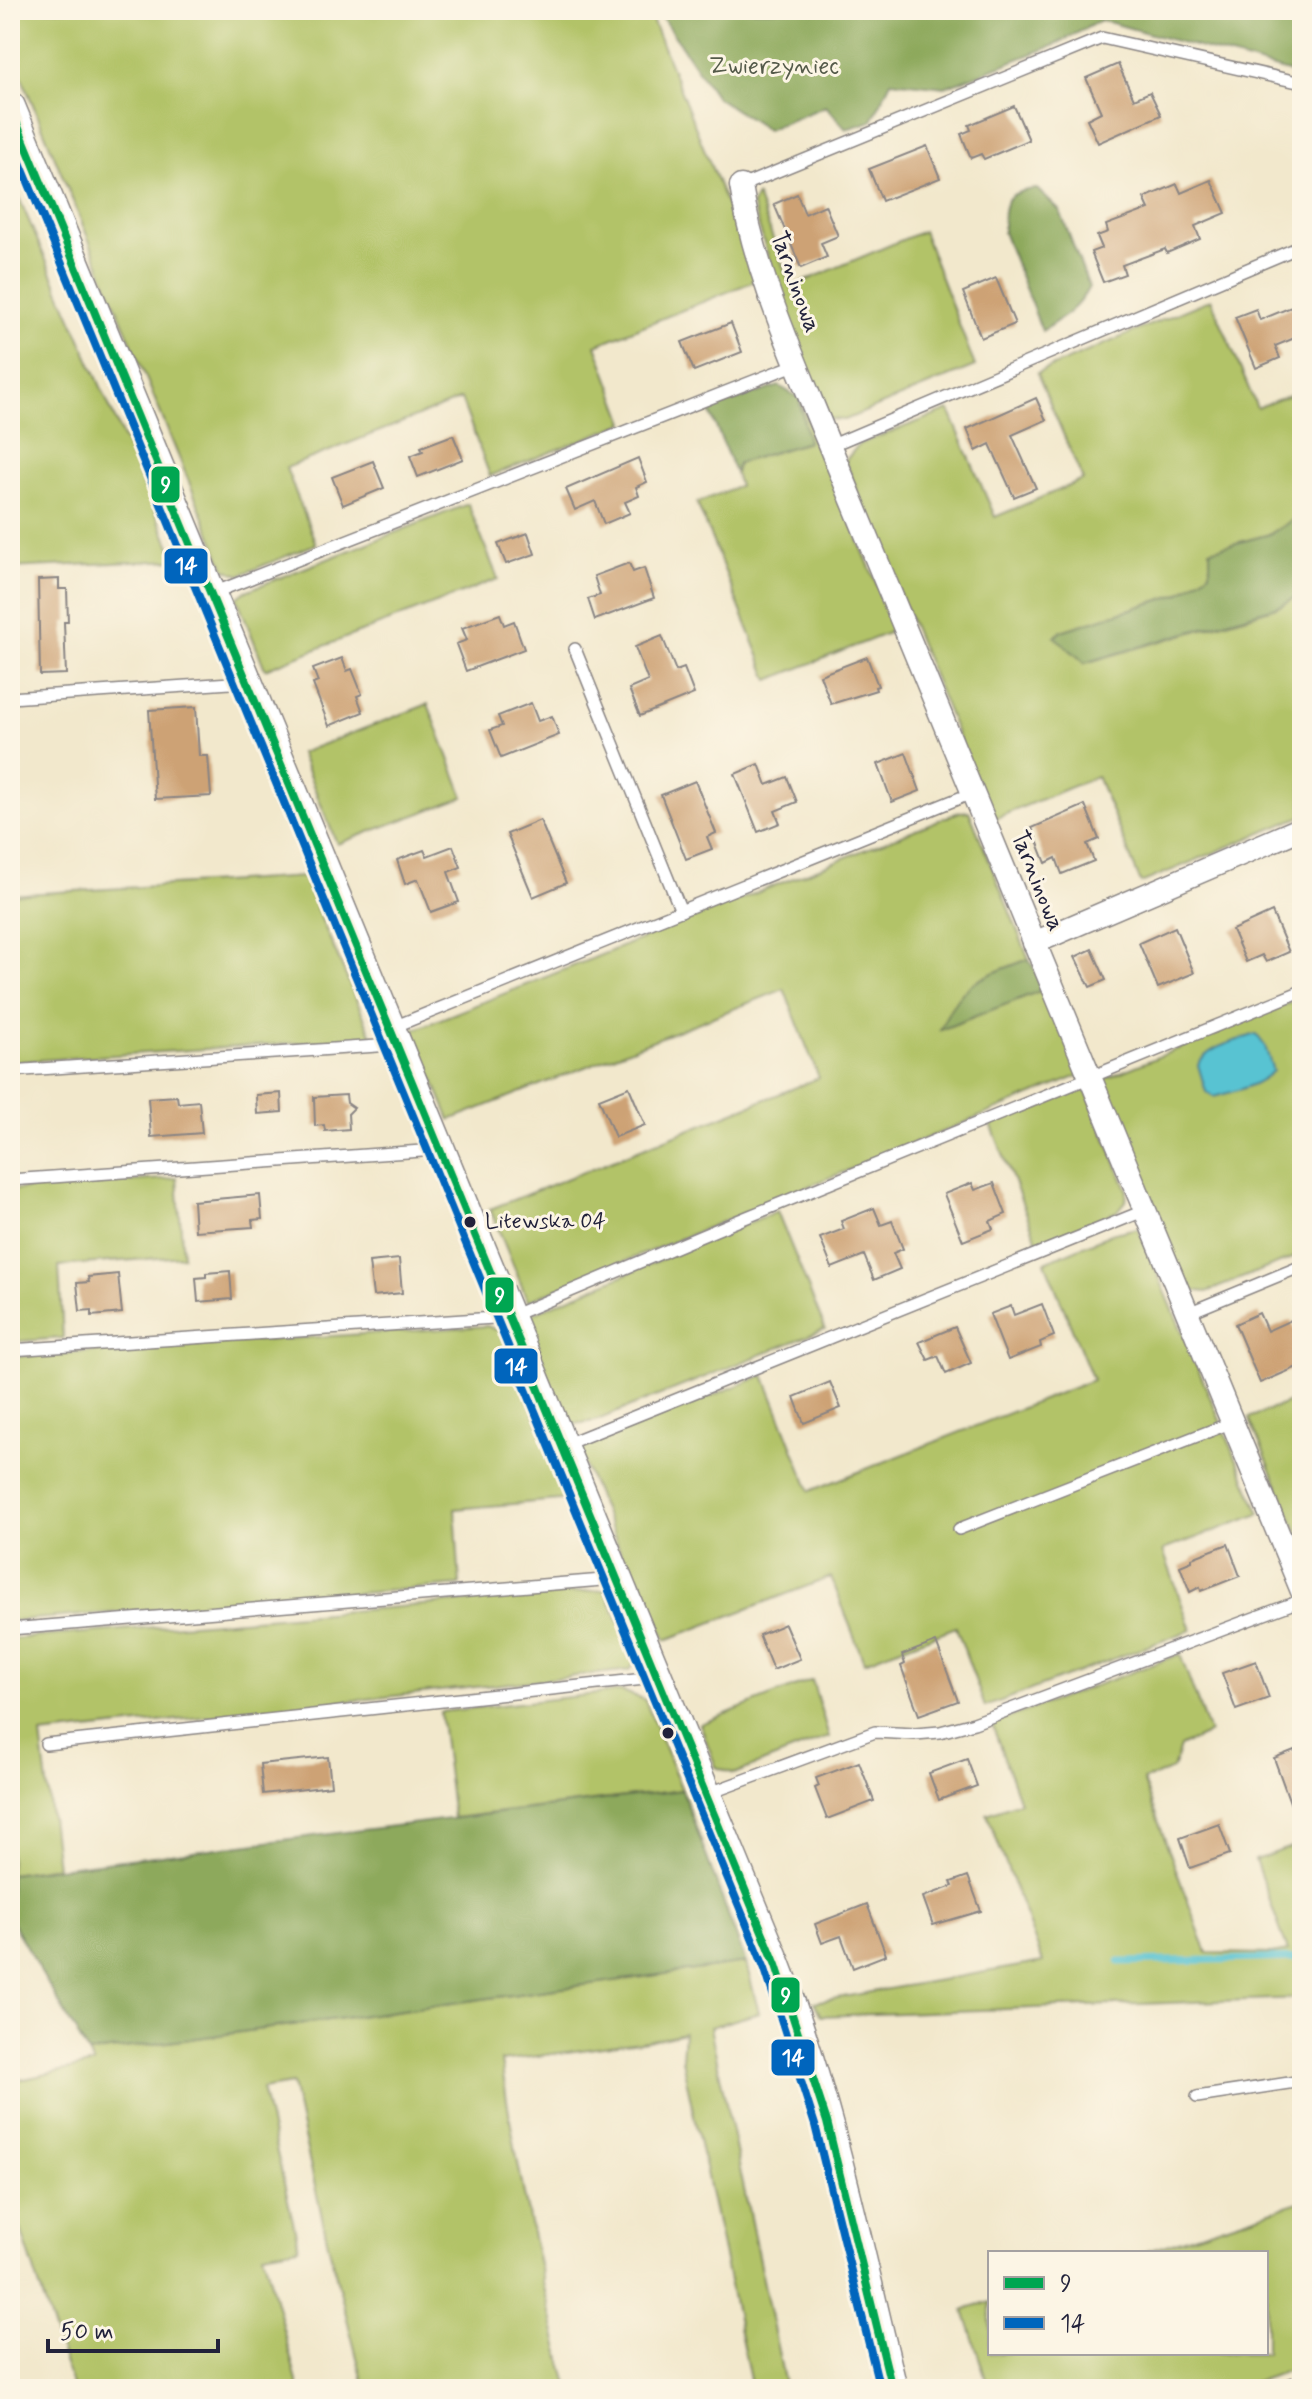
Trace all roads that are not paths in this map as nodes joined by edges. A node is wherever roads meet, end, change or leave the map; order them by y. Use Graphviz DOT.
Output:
graph roads {
  1 [pos="1302,83"];
  2 [pos="10,107"];
  3 [pos="741,186"];
  4 [pos="1302,246"];
  5 [pos="797,364"];
  6 [pos="830,446"];
  7 [pos="212,594"];
  8 [pos="575,649"];
  9 [pos="248,682"];
  10 [pos="10,698"];
  11 [pos="972,793"];
  12 [pos="1302,828"];
  13 [pos="681,911"];
  14 [pos="1034,943"];
  15 [pos="1302,991"];
  16 [pos="394,1037"];
  17 [pos="10,1071"];
  18 [pos="1089,1078"];
  19 [pos="441,1150"];
  20 [pos="10,1180"];
  21 [pos="1146,1210"];
  22 [pos="1302,1266"];
  23 [pos="1188,1313"];
  24 [pos="509,1317"];
  25 [pos="10,1350"];
  26 [pos="1233,1422"];
  27 [pos="562,1446"];
  28 [pos="959,1529"];
  29 [pos="617,1579"];
  30 [pos="1302,1591"];
  31 [pos="1302,1600"];
  32 [pos="10,1629"];
  33 [pos="658,1677"];
  34 [pos="46,1744"];
  35 [pos="707,1794"];
  36 [pos="1302,2081"];
  37 [pos="1197,2097"];
  38 [pos="1302,2386"];
  39 [pos="892,2389"];
  40 [pos="1293,2389"];
  1 -- 3 [label="lane"];
  2 -- 7 [label="street"];
  3 -- 5 [label="street, Tarninowa"];
  4 -- 6 [label="lane"];
  5 -- 6 [label="street, Tarninowa"];
  5 -- 7 [label="lane"];
  6 -- 11 [label="street, Tarninowa"];
  7 -- 9 [label="street"];
  8 -- 13 [label="lane"];
  9 -- 10 [label="lane"];
  9 -- 16 [label="street"];
  11 -- 13 [label="lane"];
  11 -- 14 [label="street, Tarninowa"];
  12 -- 14 [label="street"];
  13 -- 16 [label="lane"];
  14 -- 18 [label="street, Tarninowa"];
  15 -- 18 [label="lane"];
  16 -- 17 [label="lane"];
  16 -- 19 [label="street"];
  18 -- 21 [label="street, Tarninowa"];
  18 -- 24 [label="lane"];
  19 -- 20 [label="lane"];
  19 -- 24 [label="street"];
  21 -- 23 [label="street, Tarninowa"];
  21 -- 27 [label="lane"];
  22 -- 23 [label="lane"];
  23 -- 26 [label="street, Tarninowa"];
  24 -- 25 [label="lane"];
  24 -- 27 [label="street"];
  26 -- 28 [label="lane"];
  26 -- 30 [label="street, Tarninowa"];
  27 -- 29 [label="street"];
  29 -- 32 [label="lane"];
  29 -- 33 [label="street"];
  31 -- 35 [label="lane"];
  33 -- 34 [label="lane"];
  33 -- 35 [label="street"];
  35 -- 39 [label="street"];
  36 -- 37 [label="lane"];
  38 -- 40 [label="street"];
}
